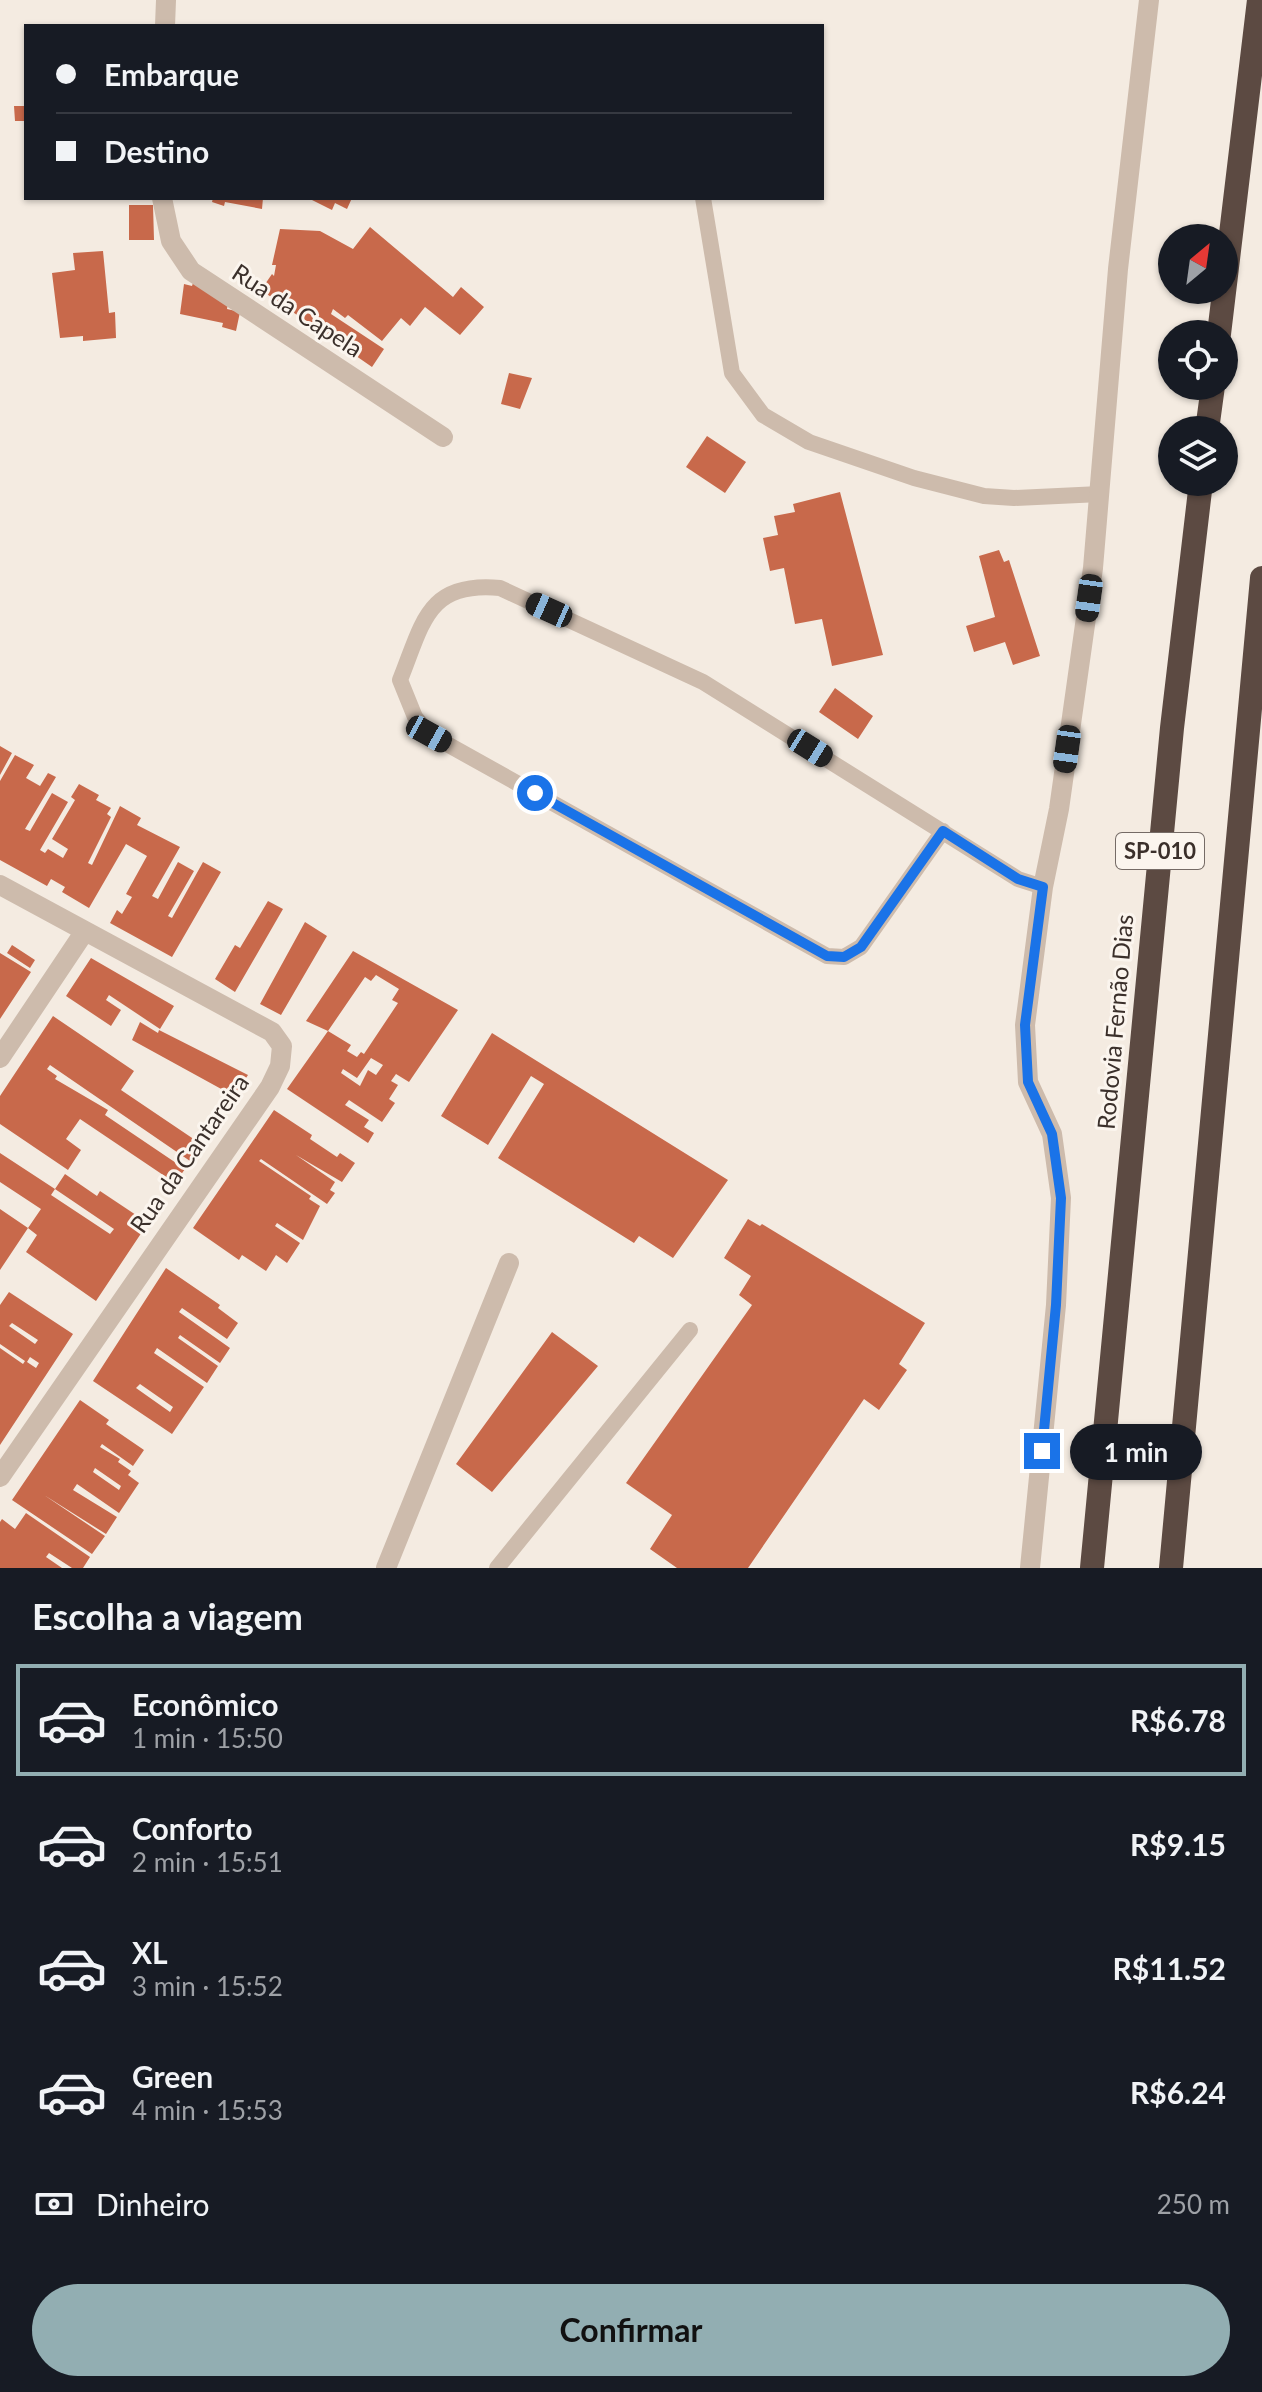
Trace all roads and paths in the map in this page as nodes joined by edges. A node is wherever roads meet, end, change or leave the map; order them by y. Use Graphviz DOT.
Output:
graph roads {
  1 [pos="166,0"];
  2 [pos="1149,0"];
  3 [pos="1259,0"];
  4 [pos="165,24"];
  5 [pos="162,200"];
  6 [pos="703,200"];
  7 [pos="1221,320"];
  8 [pos="443,437"];
  9 [pos="1100,494"];
  10 [pos="1199,496"];
  11 [pos="1262,578"];
  12 [pos="943,831"];
  13 [pos="0,885"];
  14 [pos="1043,887"];
  15 [pos="85,931"];
  16 [pos="0,1058"];
  17 [pos="509,1263"];
  18 [pos="690,1330"];
  19 [pos="0,1477"];
  20 [pos="386,1568"];
  21 [pos="497,1568"];
  22 [pos="1030,1568"];
  23 [pos="1092,1568"];
  24 [pos="1171,1568"];
  1 -- 4 [label="street"];
  2 -- 9 [label="street"];
  3 -- 7 [label="highway"];
  5 -- 8 [label="street, Rua da Capela"];
  6 -- 9 [label="lane"];
  9 -- 14 [label="street"];
  10 -- 23 [label="highway, Rodovia Fernão Dias / SP-010"];
  11 -- 24 [label="highway, SP-010"];
  12 -- 12 [label="lane"];
  12 -- 14 [label="lane"];
  13 -- 15 [label="street, Rua da Cantareira"];
  14 -- 22 [label="street"];
  15 -- 16 [label="street"];
  15 -- 19 [label="street, Rua da Cantareira"];
  17 -- 20 [label="street"];
  18 -- 21 [label="lane"];
}
